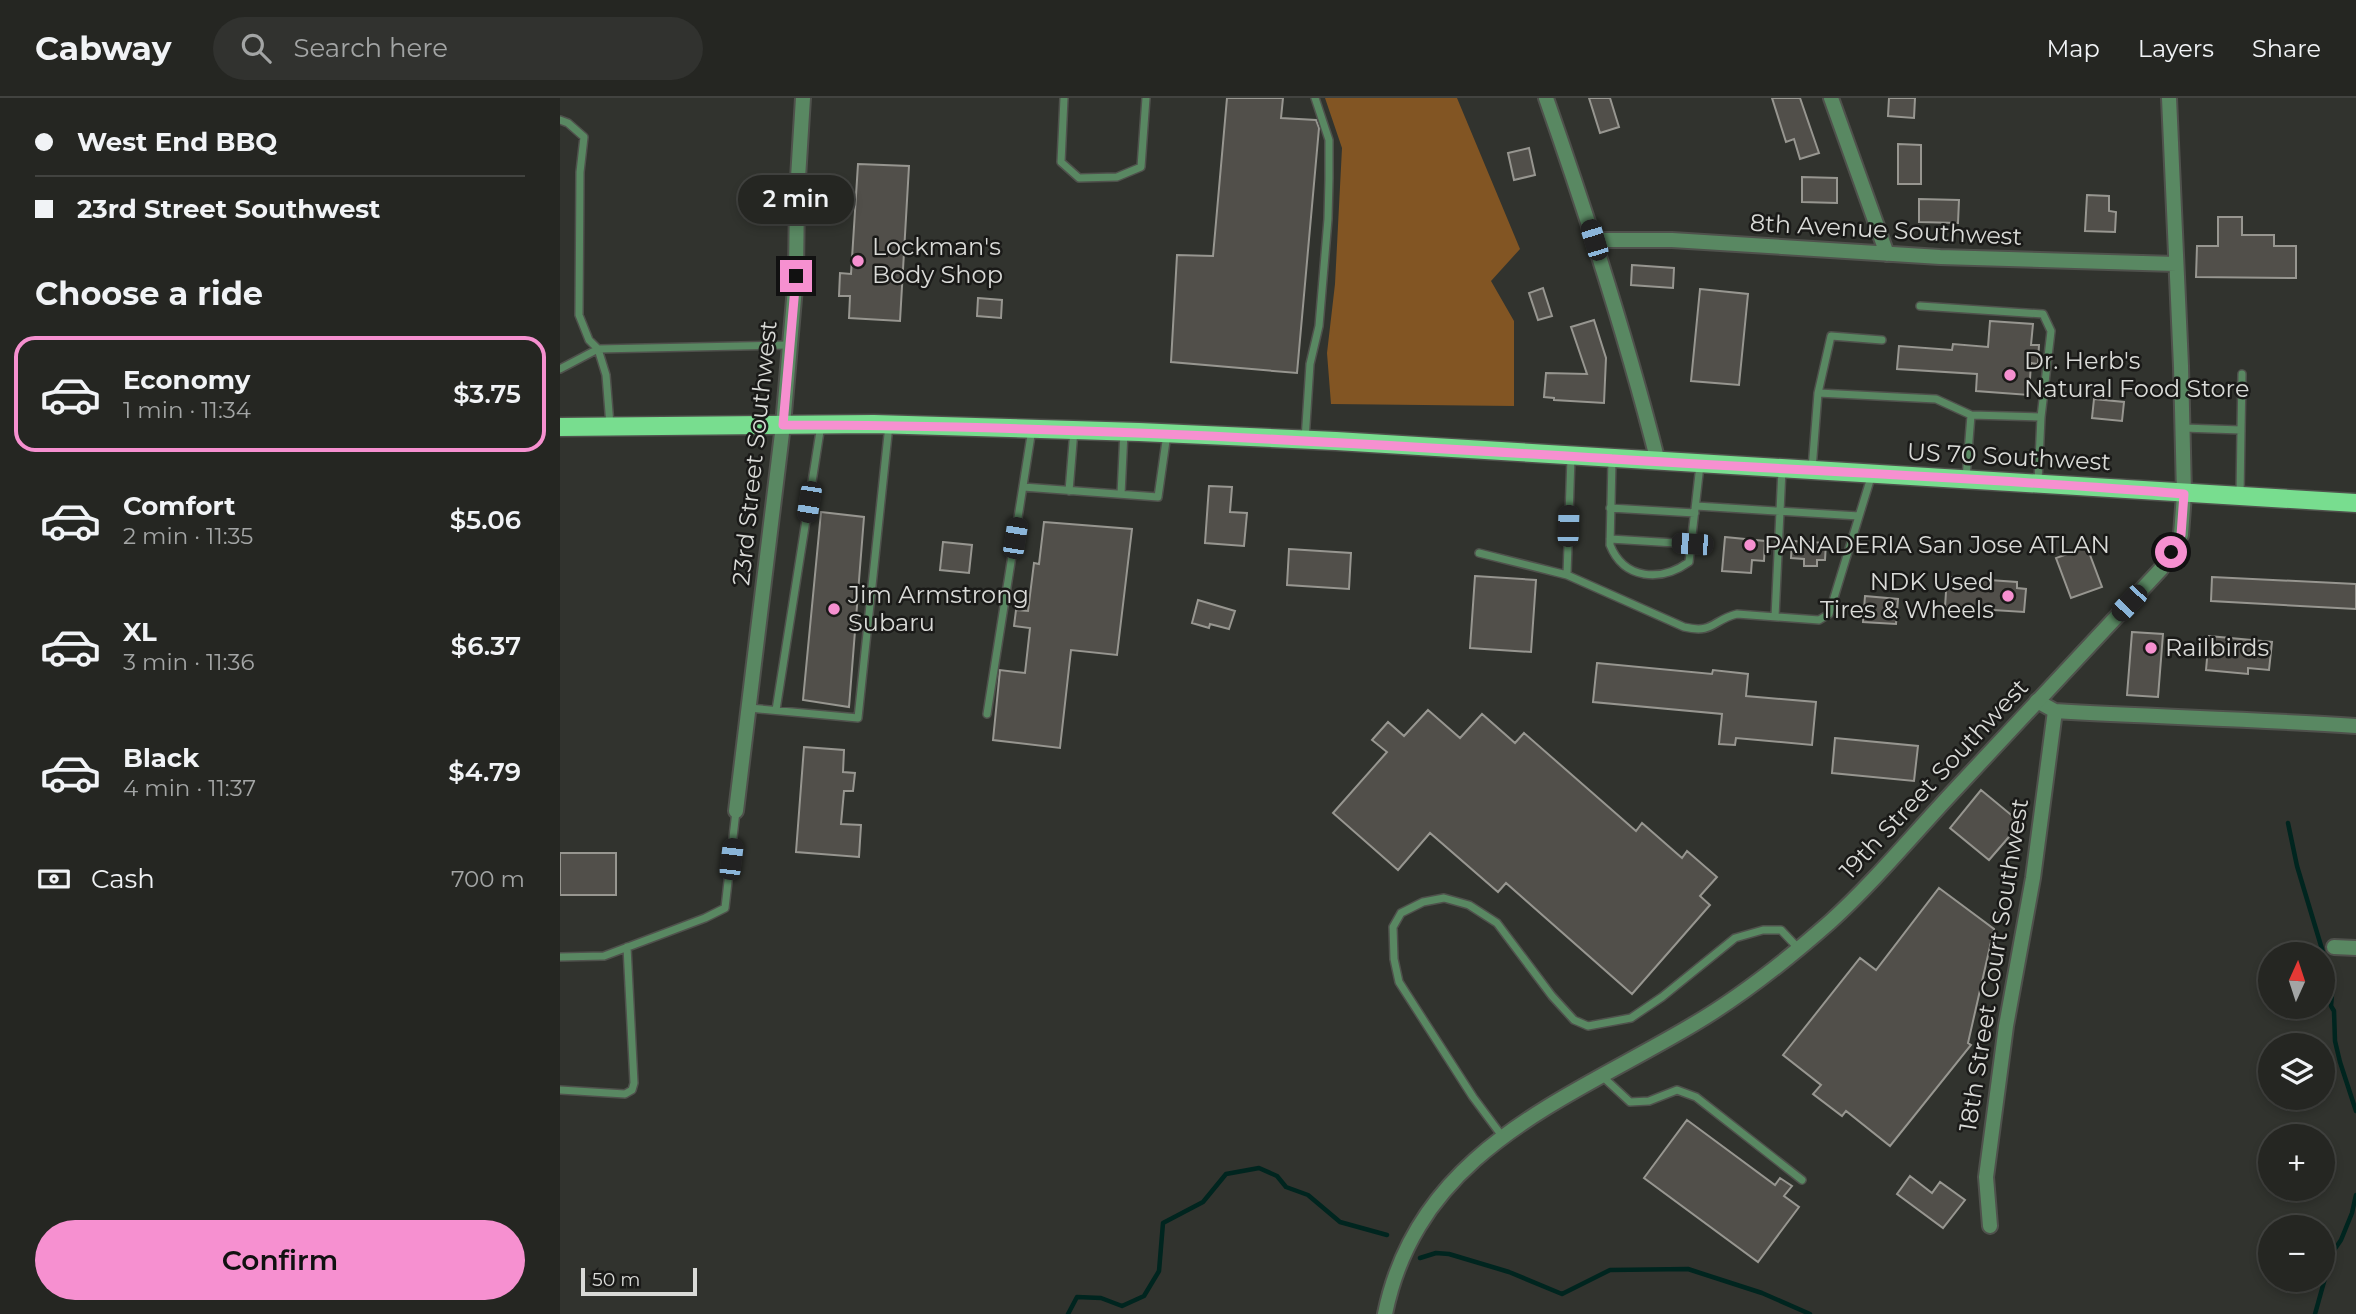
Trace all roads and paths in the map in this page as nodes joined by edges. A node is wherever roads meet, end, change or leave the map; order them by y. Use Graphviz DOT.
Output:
graph roads {
  1 [pos="803,98"];
  2 [pos="1064,98"];
  3 [pos="1146,98"];
  4 [pos="1315,98"];
  5 [pos="1546,98"];
  6 [pos="1831,98"];
  7 [pos="2169,98"];
  8 [pos="560,120"];
  9 [pos="1594,240"];
  10 [pos="1887,254"];
  11 [pos="2176,264"];
  12 [pos="1920,306"];
  13 [pos="1882,340"];
  14 [pos="790,345"];
  15 [pos="598,349"];
  16 [pos="560,369"];
  17 [pos="2242,374"];
  18 [pos="1818,393"];
  19 [pos="1970,415"];
  20 [pos="2041,417"];
  21 [pos="821,424"];
  22 [pos="890,424"];
  23 [pos="783,425"];
  24 [pos="610,426"];
  25 [pos="560,427"];
  26 [pos="1032,428"];
  27 [pos="2183,428"];
  28 [pos="1074,430"];
  29 [pos="2241,430"];
  30 [pos="1124,431"];
  31 [pos="1167,433"];
  32 [pos="1305,440"];
  33 [pos="1571,456"];
  34 [pos="1612,459"];
  35 [pos="1658,462"];
  36 [pos="1700,464"];
  37 [pos="1782,469"];
  38 [pos="1811,470"];
  39 [pos="1872,473"];
  40 [pos="1966,478"];
  41 [pos="2038,483"];
  42 [pos="1023,487"];
  43 [pos="1069,491"];
  44 [pos="1121,494"];
  45 [pos="2184,494"];
  46 [pos="2240,497"];
  47 [pos="2356,503"];
  48 [pos="1611,508"];
  49 [pos="1695,509"];
  50 [pos="1780,511"];
  51 [pos="1859,516"];
  52 [pos="1610,539"];
  53 [pos="1692,544"];
  54 [pos="1479,553"];
  55 [pos="1567,575"];
  56 [pos="1774,617"];
  57 [pos="2037,701"];
  58 [pos="749,708"];
  59 [pos="776,710"];
  60 [pos="2055,711"];
  61 [pos="987,714"];
  62 [pos="2356,726"];
  63 [pos="736,811"];
  64 [pos="627,947"];
  65 [pos="2335,947"];
  66 [pos="2356,948"];
  67 [pos="1799,949"];
  68 [pos="560,957"];
  69 [pos="1601,1076"];
  70 [pos="560,1090"];
  71 [pos="1502,1136"];
  72 [pos="1802,1180"];
  73 [pos="1990,1226"];
  74 [pos="1385,1314"];
  1 -- 14 [label="street, 23rd Street Southwest"];
  2 -- 3 [label="lane"];
  4 -- 32 [label="lane"];
  5 -- 9 [label="street"];
  6 -- 10 [label="street"];
  7 -- 11 [label="street, 19th Street Southwest"];
  8 -- 15 [label="lane"];
  9 -- 10 [label="street, 8th Avenue Southwest"];
  9 -- 35 [label="street"];
  10 -- 11 [label="street, 8th Avenue Southwest"];
  11 -- 27 [label="street, 19th Street Southwest"];
  12 -- 20 [label="lane"];
  13 -- 18 [label="lane"];
  14 -- 15 [label="lane"];
  14 -- 23 [label="street, 23rd Street Southwest"];
  15 -- 16 [label="lane"];
  15 -- 24 [label="lane"];
  17 -- 29 [label="lane"];
  18 -- 19 [label="lane"];
  18 -- 38 [label="lane"];
  19 -- 20 [label="lane"];
  19 -- 40 [label="lane"];
  20 -- 41 [label="lane"];
  21 -- 22 [label="main road, US 70 Southwest"];
  21 -- 23 [label="main road, US 70 Southwest"];
  21 -- 59 [label="lane"];
  22 -- 26 [label="main road, US 70 Southwest"];
  22 -- 59 [label="lane"];
  23 -- 24 [label="main road, US 70 Southwest"];
  23 -- 58 [label="street, 23rd Street Southwest"];
  24 -- 25 [label="main road, US 70 Southwest"];
  26 -- 28 [label="main road, US 70 Southwest"];
  26 -- 42 [label="lane"];
  27 -- 29 [label="lane"];
  27 -- 45 [label="street, 19th Street Southwest"];
  28 -- 30 [label="main road, US 70 Southwest"];
  28 -- 43 [label="lane"];
  29 -- 46 [label="lane"];
  30 -- 31 [label="main road, US 70 Southwest"];
  30 -- 44 [label="lane"];
  31 -- 32 [label="main road, US 70 Southwest"];
  31 -- 44 [label="lane"];
  32 -- 33 [label="main road, US 70 Southwest"];
  33 -- 34 [label="main road, US 70 Southwest"];
  33 -- 55 [label="lane"];
  34 -- 35 [label="main road, US 70 Southwest"];
  34 -- 48 [label="lane"];
  35 -- 36 [label="main road, US 70 Southwest"];
  36 -- 37 [label="main road, US 70 Southwest"];
  36 -- 49 [label="lane"];
  37 -- 38 [label="main road, US 70 Southwest"];
  37 -- 50 [label="lane"];
  38 -- 39 [label="main road, US 70 Southwest"];
  39 -- 40 [label="main road, US 70 Southwest"];
  39 -- 51 [label="lane"];
  40 -- 41 [label="main road, US 70 Southwest"];
  41 -- 45 [label="main road, US 70 Southwest"];
  42 -- 43 [label="lane"];
  42 -- 61 [label="lane"];
  43 -- 44 [label="lane"];
  45 -- 46 [label="main road, US 70 Southwest"];
  45 -- 57 [label="street, 19th Street Southwest"];
  46 -- 47 [label="main road, US 70 Southwest"];
  48 -- 49 [label="lane"];
  48 -- 52 [label="lane"];
  49 -- 50 [label="lane"];
  49 -- 53 [label="lane"];
  50 -- 51 [label="lane"];
  50 -- 56 [label="lane"];
  51 -- 56 [label="lane"];
  52 -- 53 [label="lane"];
  52 -- 53 [label="lane"];
  54 -- 55 [label="lane"];
  55 -- 56 [label="lane"];
  57 -- 60 [label="street"];
  57 -- 67 [label="street, 19th Street Southwest"];
  58 -- 59 [label="lane"];
  58 -- 63 [label="street, 23rd Street Southwest"];
  60 -- 62 [label="street"];
  60 -- 73 [label="street, 18th Street Court Southwest"];
  63 -- 64 [label="lane"];
  64 -- 68 [label="lane"];
  64 -- 70 [label="lane"];
  65 -- 66 [label="street"];
  67 -- 69 [label="street, 19th Street Southwest"];
  67 -- 71 [label="lane"];
  69 -- 71 [label="street, 19th Street Southwest"];
  69 -- 72 [label="lane"];
  71 -- 74 [label="street, 19th Street Southwest"];
}
